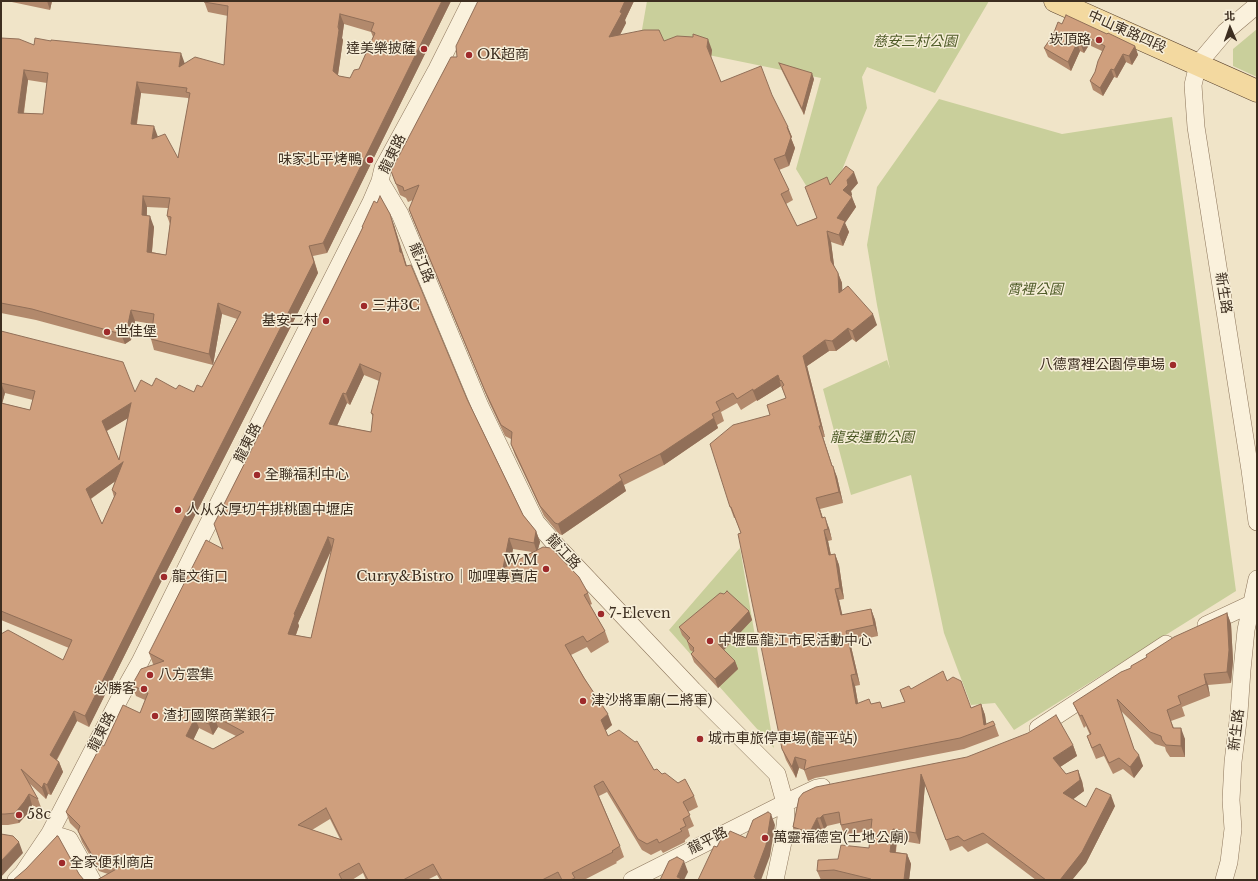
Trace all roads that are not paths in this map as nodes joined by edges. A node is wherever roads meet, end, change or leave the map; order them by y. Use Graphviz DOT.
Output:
graph roads {
  1 [pos="471,1"];
  2 [pos="1055,1"];
  3 [pos="1257,5"];
  4 [pos="1198,64"];
  5 [pos="1257,91"];
  6 [pos="380,181"];
  7 [pos="1257,522"];
  8 [pos="1257,579"];
  9 [pos="1251,604"];
  10 [pos="1028,735"];
  11 [pos="840,783"];
  12 [pos="785,803"];
  13 [pos="50,833"];
  14 [pos="16,880"];
  15 [pos="92,880"];
  16 [pos="632,880"];
  17 [pos="774,880"];
  18 [pos="1224,880"];
  1 -- 6 [label="street, 龍東路"];
  2 -- 4 [label="main road, 中山東路四段"];
  3 -- 4 [label="street"];
  4 -- 5 [label="main road, 中山東路四段"];
  4 -- 7 [label="street, 新生路"];
  6 -- 12 [label="street, 龍江路"];
  6 -- 13 [label="street, 龍東路"];
  8 -- 9 [label="street, 新生路"];
  9 -- 10 [label="street"];
  9 -- 18 [label="street, 新生路"];
  11 -- 12 [label="street, 龍平路"];
  12 -- 16 [label="street, 龍平路"];
  12 -- 17 [label="street, 龍江路"];
  13 -- 14 [label="street, 龍東路"];
  13 -- 15 [label="street"];
}
